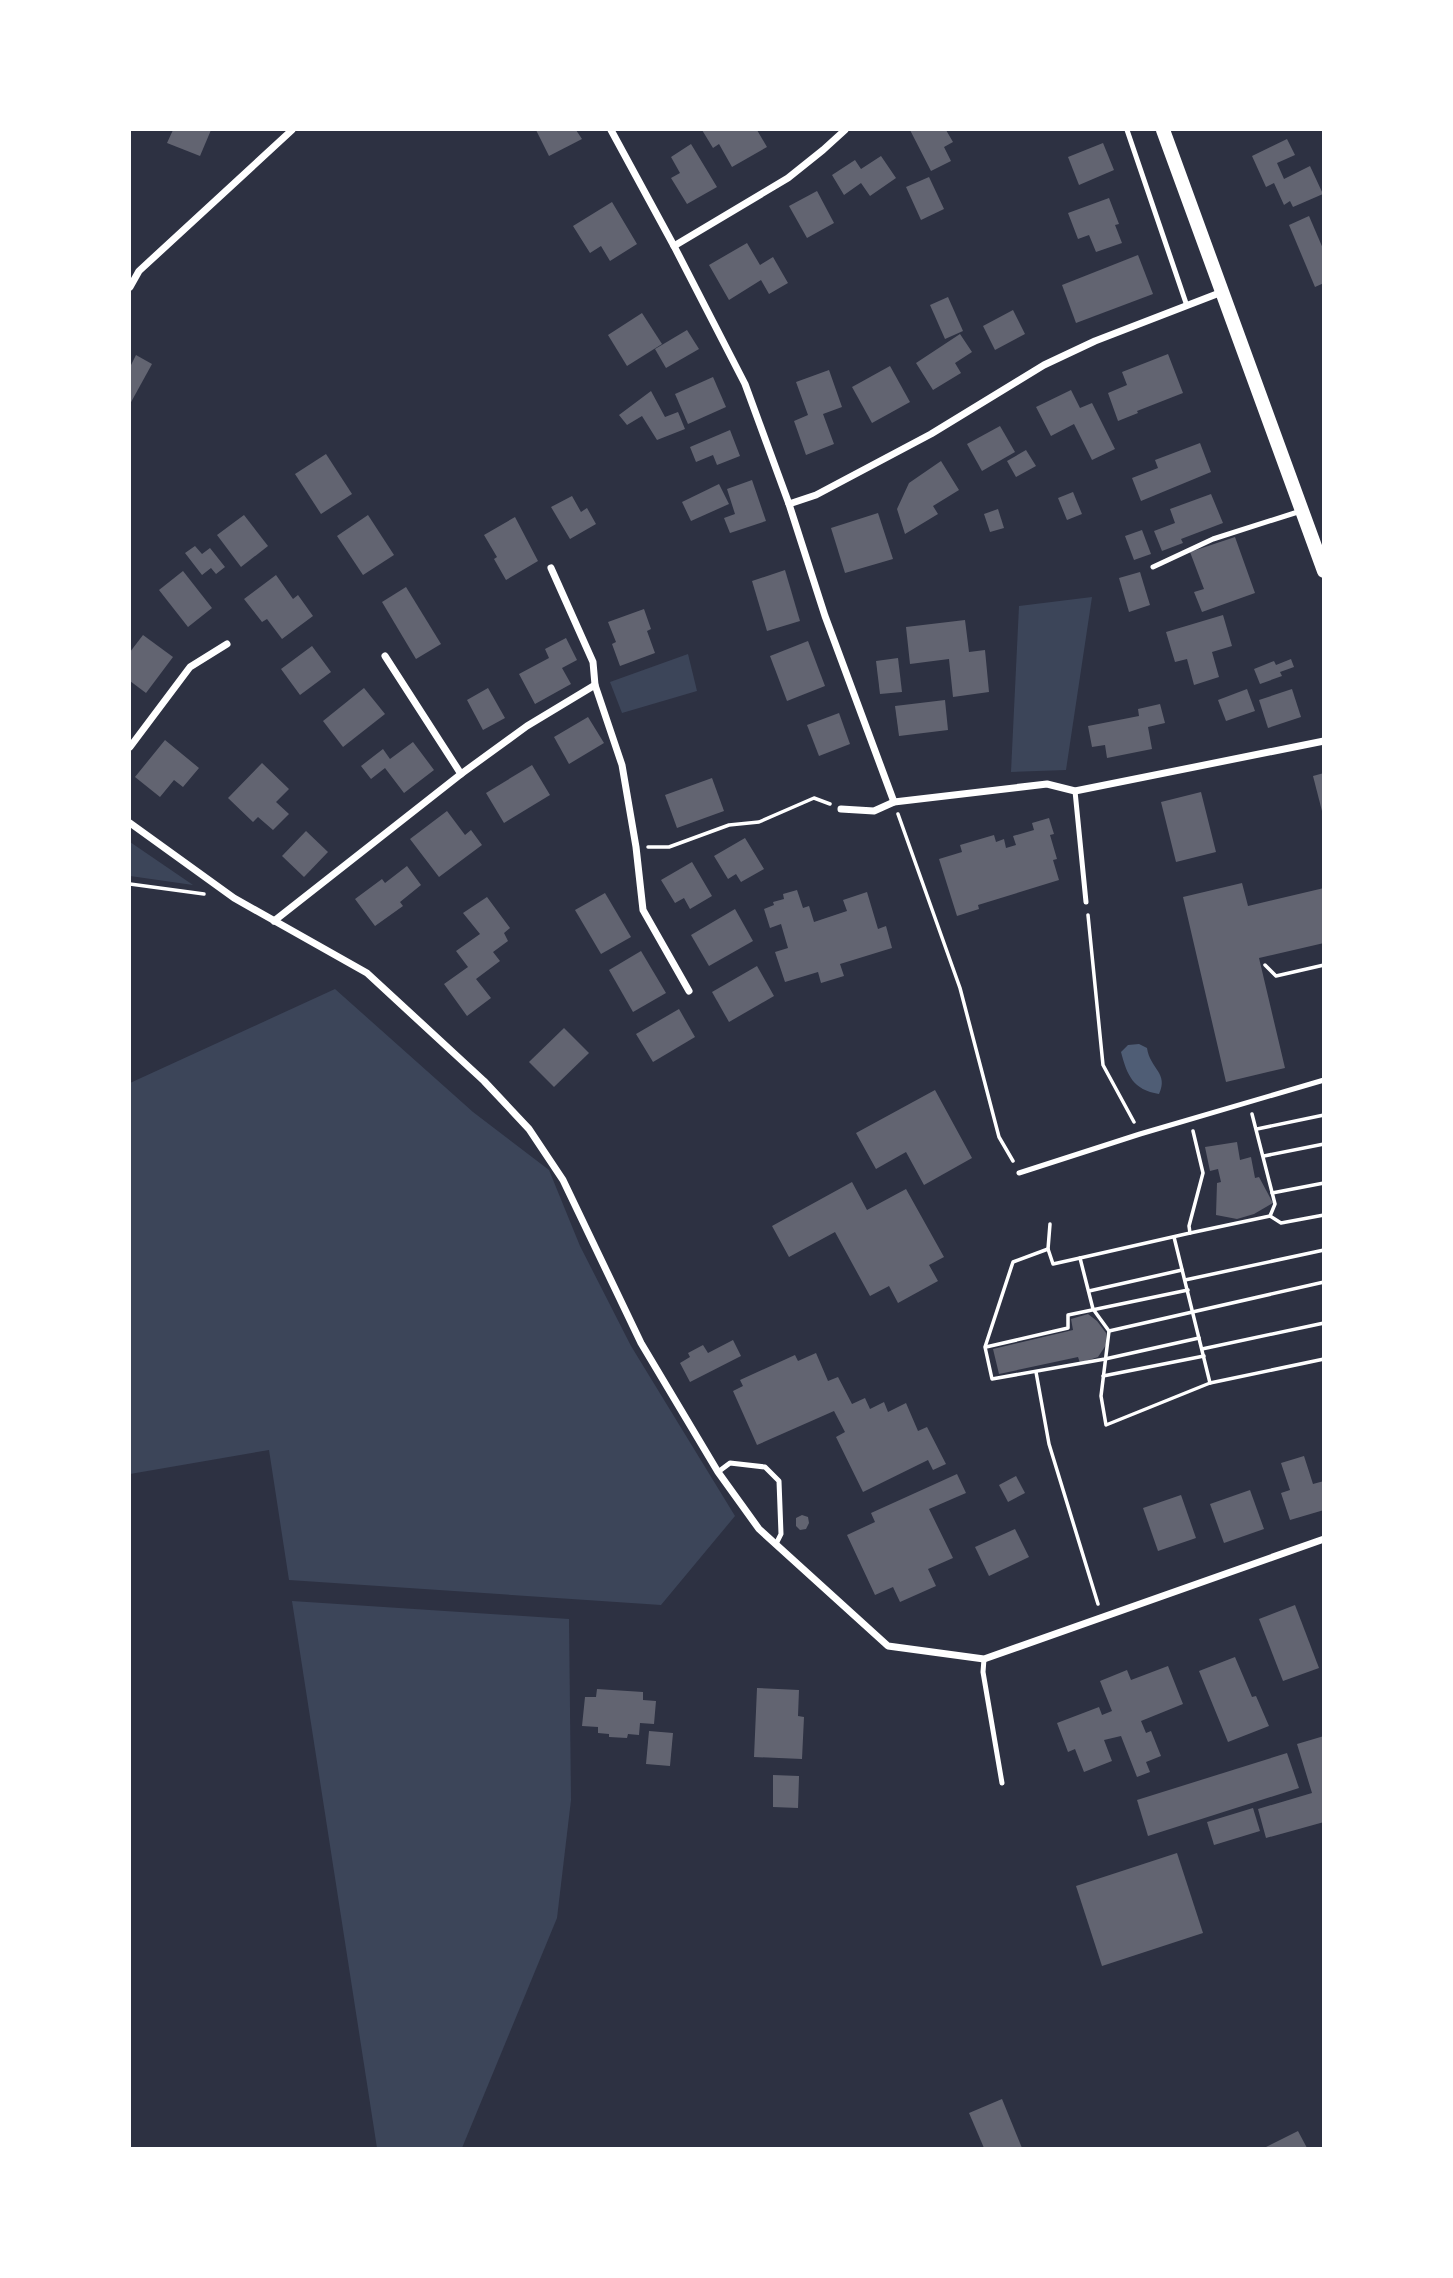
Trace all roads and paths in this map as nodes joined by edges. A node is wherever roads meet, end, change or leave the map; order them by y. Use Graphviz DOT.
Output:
graph roads {
  1 [pos="292,130"];
  2 [pos="611,130"];
  3 [pos="845,130"];
  4 [pos="1127,130"];
  5 [pos="1163,130"];
  6 [pos="674,246"];
  7 [pos="130,267"];
  8 [pos="139,271"];
  9 [pos="130,287"];
  10 [pos="1222,292"];
  11 [pos="1187,306"];
  12 [pos="789,503"];
  13 [pos="1301,511"];
  14 [pos="1153,567"];
  15 [pos="551,568"];
  16 [pos="1324,571"];
  17 [pos="227,644"];
  18 [pos="385,656"];
  19 [pos="595,685"];
  20 [pos="1324,741"];
  21 [pos="130,747"];
  22 [pos="461,774"];
  23 [pos="1075,790"];
  24 [pos="894,802"];
  25 [pos="841,809"];
  26 [pos="130,823"];
  27 [pos="636,847"];
  28 [pos="130,884"];
  29 [pos="234,898"];
  30 [pos="1086,902"];
  31 [pos="274,921"];
  32 [pos="1265,965"];
  33 [pos="1324,965"];
  34 [pos="689,991"];
  35 [pos="1324,1080"];
  36 [pos="1249,1101"];
  37 [pos="1324,1115"];
  38 [pos="1190,1119"];
  39 [pos="1256,1129"];
  40 [pos="1140,1134"];
  41 [pos="1324,1144"];
  42 [pos="1263,1157"];
  43 [pos="1019,1173"];
  44 [pos="1324,1183"];
  45 [pos="1272,1193"];
  46 [pos="1324,1215"];
  47 [pos="1269,1216"];
  48 [pos="1050,1224"];
  49 [pos="1190,1233"];
  50 [pos="1174,1237"];
  51 [pos="1048,1249"];
  52 [pos="1324,1250"];
  53 [pos="1080,1258"];
  54 [pos="1182,1270"];
  55 [pos="1185,1280"];
  56 [pos="1324,1282"];
  57 [pos="1188,1290"];
  58 [pos="1089,1291"];
  59 [pos="1093,1309"];
  60 [pos="1193,1311"];
  61 [pos="1324,1323"];
  62 [pos="1109,1331"];
  63 [pos="1199,1338"];
  64 [pos="985,1347"];
  65 [pos="1202,1349"];
  66 [pos="1203,1356"];
  67 [pos="1105,1359"];
  68 [pos="1324,1359"];
  69 [pos="1036,1372"];
  70 [pos="1103,1376"];
  71 [pos="1210,1383"];
  72 [pos="718,1472"];
  73 [pos="1324,1539"];
  74 [pos="775,1544"];
  75 [pos="1102,1619"];
  76 [pos="984,1659"];
  77 [pos="1002,1783"];
  1 -- 8 [label="street"];
  2 -- 6 [label="street"];
  3 -- 6 [label="street"];
  4 -- 11 [label="lane"];
  5 -- 10 [label="main road"];
  6 -- 12 [label="street"];
  7 -- 8 [label="street"];
  8 -- 9 [label="street"];
  10 -- 11 [label="street"];
  10 -- 13 [label="main road"];
  11 -- 12 [label="street"];
  12 -- 24 [label="street"];
  13 -- 14 [label="lane"];
  13 -- 16 [label="main road"];
  15 -- 19 [label="street"];
  17 -- 21 [label="street"];
  18 -- 22 [label="street"];
  19 -- 22 [label="street"];
  19 -- 27 [label="street"];
  20 -- 23 [label="street"];
  22 -- 31 [label="street"];
  23 -- 24 [label="street"];
  23 -- 30 [label="lane"];
  24 -- 25 [label="street"];
  24 -- 43 [label="path"];
  25 -- 27 [label="path"];
  26 -- 29 [label="street"];
  27 -- 34 [label="street"];
  28 -- 29 [label="path"];
  29 -- 31 [label="street"];
  30 -- 40 [label="path"];
  31 -- 72 [label="street"];
  32 -- 33 [label="path"];
  35 -- 36 [label="lane"];
  36 -- 38 [label="lane"];
  36 -- 39 [label="path"];
  37 -- 39 [label="path"];
  38 -- 40 [label="lane"];
  38 -- 49 [label="path"];
  39 -- 42 [label="path"];
  40 -- 43 [label="lane"];
  41 -- 42 [label="path"];
  42 -- 45 [label="path"];
  44 -- 45 [label="path"];
  45 -- 47 [label="path"];
  46 -- 47 [label="path"];
  47 -- 49 [label="path"];
  48 -- 51 [label="path"];
  49 -- 50 [label="path"];
  50 -- 53 [label="path"];
  50 -- 54 [label="path"];
  51 -- 53 [label="path"];
  51 -- 64 [label="path"];
  52 -- 55 [label="path"];
  53 -- 58 [label="path"];
  54 -- 55 [label="path"];
  54 -- 58 [label="path"];
  55 -- 57 [label="path"];
  56 -- 60 [label="path"];
  57 -- 59 [label="path"];
  57 -- 60 [label="path"];
  58 -- 59 [label="path"];
  59 -- 62 [label="path"];
  59 -- 64 [label="path"];
  60 -- 62 [label="path"];
  60 -- 63 [label="path"];
  61 -- 65 [label="path"];
  62 -- 67 [label="path"];
  63 -- 65 [label="path"];
  63 -- 67 [label="path"];
  64 -- 69 [label="path"];
  65 -- 66 [label="path"];
  66 -- 70 [label="path"];
  66 -- 71 [label="path"];
  67 -- 69 [label="path"];
  67 -- 70 [label="path"];
  68 -- 71 [label="path"];
  69 -- 75 [label="path"];
  70 -- 71 [label="path"];
  72 -- 74 [label="street"];
  72 -- 74 [label="lane"];
  73 -- 75 [label="street"];
  74 -- 76 [label="street"];
  75 -- 76 [label="street"];
  76 -- 77 [label="lane"];
}
